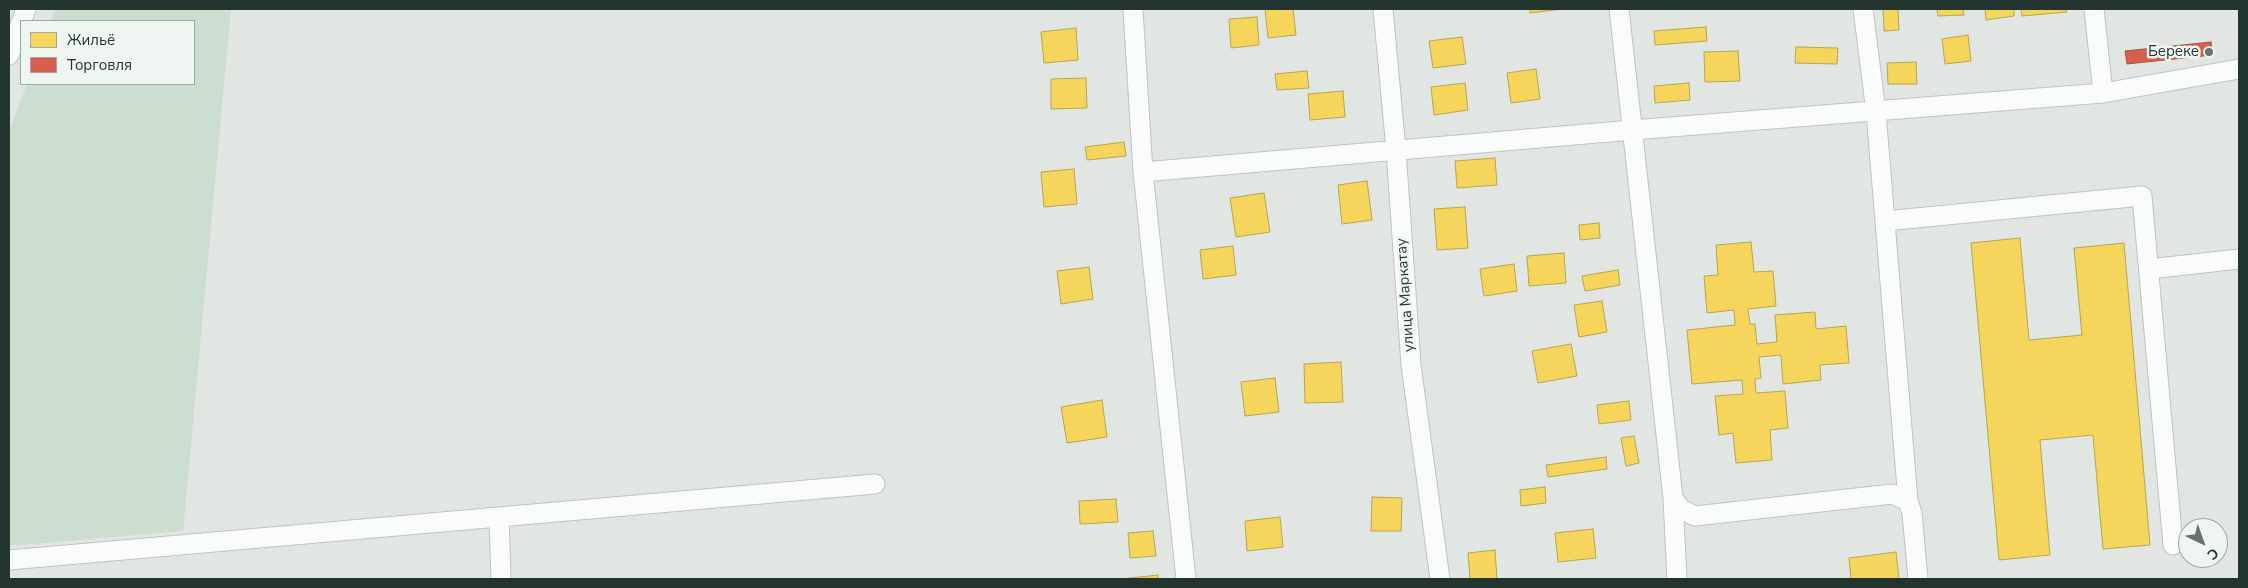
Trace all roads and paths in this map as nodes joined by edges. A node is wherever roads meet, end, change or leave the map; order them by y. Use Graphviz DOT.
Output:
graph roads {
  1 [pos="1132,9"];
  2 [pos="1383,9"];
  3 [pos="1619,9"];
  4 [pos="1863,9"];
  5 [pos="2094,9"];
  6 [pos="20,25"];
  7 [pos="9,55"];
  8 [pos="2239,69"];
  9 [pos="2103,93"];
  10 [pos="1876,112"];
  11 [pos="1632,130"];
  12 [pos="1396,150"];
  13 [pos="1143,172"];
  14 [pos="1885,221"];
  15 [pos="2239,259"];
  16 [pos="2149,269"];
  17 [pos="875,484"];
  18 [pos="1673,498"];
  19 [pos="1908,501"];
  20 [pos="499,517"];
  21 [pos="2174,544"];
  22 [pos="9,560"];
  23 [pos="501,579"];
  24 [pos="1186,579"];
  25 [pos="1440,579"];
  26 [pos="1677,579"];
  27 [pos="1918,579"];
  1 -- 13 [label="street"];
  2 -- 12 [label="street, улица Маркатау"];
  3 -- 11 [label="street"];
  4 -- 10 [label="street"];
  5 -- 9 [label="street"];
  6 -- 7 [label="street"];
  8 -- 9 [label="street"];
  9 -- 10 [label="street"];
  10 -- 11 [label="street"];
  10 -- 14 [label="street"];
  11 -- 12 [label="street"];
  11 -- 18 [label="street"];
  12 -- 13 [label="street"];
  12 -- 25 [label="street, улица Маркатау"];
  13 -- 24 [label="street"];
  14 -- 16 [label="street"];
  14 -- 19 [label="street"];
  15 -- 16 [label="street"];
  16 -- 21 [label="street"];
  17 -- 20 [label="street"];
  18 -- 19 [label="street"];
  18 -- 26 [label="street"];
  19 -- 27 [label="street"];
  20 -- 22 [label="street"];
  20 -- 23 [label="street"];
}
